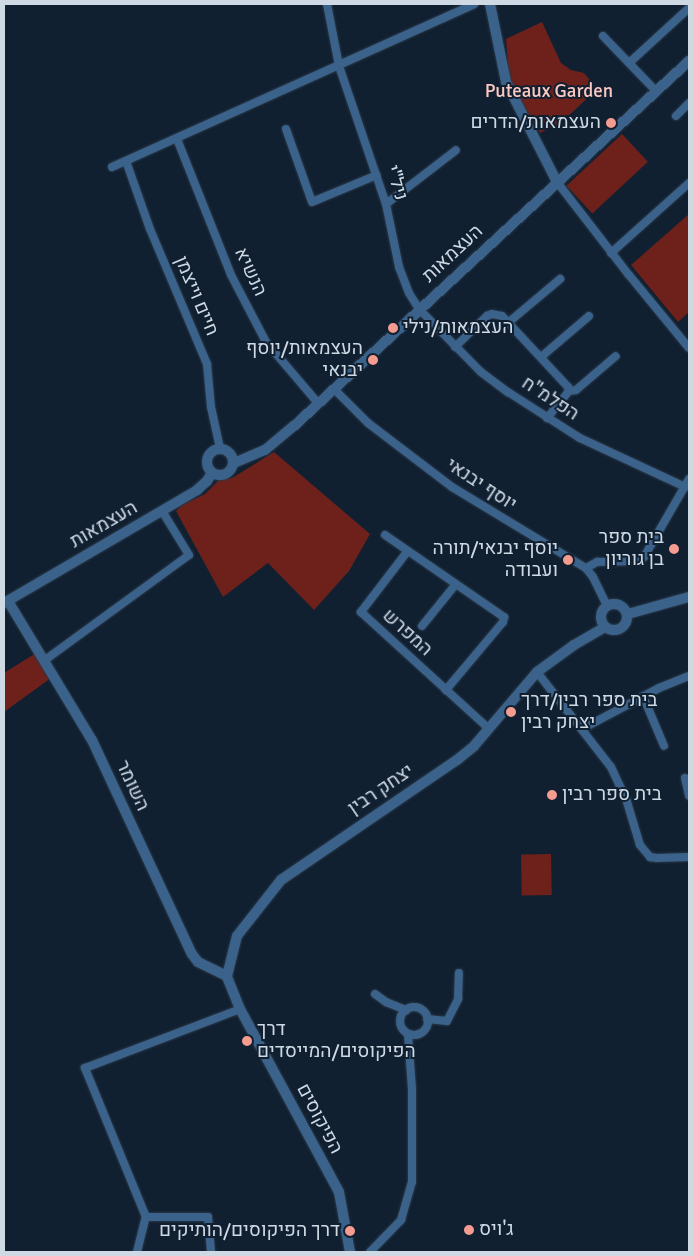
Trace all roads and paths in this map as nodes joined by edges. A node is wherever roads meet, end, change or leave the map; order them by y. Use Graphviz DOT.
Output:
graph roads {
  1 [pos="327,4"];
  2 [pos="474,4"];
  3 [pos="490,4"];
  4 [pos="689,8"];
  5 [pos="603,36"];
  6 [pos="629,63"];
  7 [pos="689,63"];
  8 [pos="339,66"];
  9 [pos="656,91"];
  10 [pos="689,103"];
  11 [pos="676,116"];
  12 [pos="286,129"];
  13 [pos="177,139"];
  14 [pos="456,150"];
  15 [pos="126,161"];
  16 [pos="112,167"];
  17 [pos="377,175"];
  18 [pos="557,182"];
  19 [pos="689,183"];
  20 [pos="386,204"];
  21 [pos="611,253"];
  22 [pos="560,279"];
  23 [pos="419,309"];
  24 [pos="589,316"];
  25 [pos="509,322"];
  26 [pos="455,347"];
  27 [pos="689,348"];
  28 [pos="541,356"];
  29 [pos="616,356"];
  30 [pos="334,389"];
  31 [pos="569,391"];
  32 [pos="318,404"];
  33 [pos="547,418"];
  34 [pos="220,448"];
  35 [pos="234,462"];
  36 [pos="212,473"];
  37 [pos="689,479"];
  38 [pos="685,487"];
  39 [pos="162,511"];
  40 [pos="385,535"];
  41 [pos="407,552"];
  42 [pos="586,568"];
  43 [pos="456,584"];
  44 [pos="689,597"];
  45 [pos="6,602"];
  46 [pos="607,606"];
  47 [pos="628,614"];
  48 [pos="422,626"];
  49 [pos="605,627"];
  50 [pos="45,660"];
  51 [pos="537,672"];
  52 [pos="689,676"];
  53 [pos="446,690"];
  54 [pos="643,696"];
  55 [pos="489,729"];
  56 [pos="582,729"];
  57 [pos="664,746"];
  58 [pos="684,778"];
  59 [pos="689,796"];
  60 [pos="689,858"];
  61 [pos="459,973"];
  62 [pos="227,976"];
  63 [pos="374,994"];
  64 [pos="240,1010"];
  65 [pos="406,1010"];
  66 [pos="427,1019"];
  67 [pos="408,1034"];
  68 [pos="146,1217"];
  69 [pos="137,1252"];
  70 [pos="211,1252"];
  71 [pos="350,1252"];
  72 [pos="370,1252"];
  1 -- 8 [label="street, ניל\"י"];
  2 -- 8 [label="street"];
  3 -- 18 [label="street"];
  4 -- 6 [label="street"];
  5 -- 6 [label="street"];
  6 -- 9 [label="street"];
  7 -- 9 [label="street, העצמאות"];
  8 -- 13 [label="street"];
  8 -- 17 [label="street, ניל\"י"];
  9 -- 18 [label="street, העצמאות"];
  10 -- 11 [label="street"];
  12 -- 17 [label="street"];
  13 -- 15 [label="street"];
  13 -- 32 [label="street, הנשיא"];
  14 -- 20 [label="street"];
  15 -- 16 [label="street"];
  15 -- 34 [label="street, חיים וייצמן"];
  17 -- 20 [label="street, ניל\"י"];
  18 -- 21 [label="street"];
  18 -- 23 [label="street, העצמאות"];
  19 -- 21 [label="street"];
  20 -- 23 [label="street, ניל\"י"];
  21 -- 27 [label="street"];
  22 -- 25 [label="street"];
  23 -- 26 [label="street, הפלמ\"ח"];
  23 -- 30 [label="street, העצמאות"];
  24 -- 28 [label="street"];
  25 -- 26 [label="street"];
  25 -- 28 [label="street"];
  26 -- 33 [label="street, הפלמ\"ח"];
  28 -- 31 [label="street"];
  29 -- 31 [label="street"];
  30 -- 32 [label="street, העצמאות"];
  30 -- 42 [label="street, יוסף יבנאי"];
  31 -- 33 [label="street"];
  32 -- 35 [label="street, העצמאות"];
  33 -- 38 [label="street, הפלמ\"ח"];
  34 -- 35 [label="street"];
  34 -- 36 [label="street"];
  35 -- 36 [label="street"];
  36 -- 39 [label="street, העצמאות"];
  37 -- 38 [label="street"];
  38 -- 42 [label="street"];
  39 -- 45 [label="street, העצמאות"];
  39 -- 50 [label="street"];
  40 -- 41 [label="street"];
  41 -- 43 [label="street"];
  41 -- 53 [label="street, המפרש"];
  42 -- 46 [label="street, יוסף יבנאי"];
  43 -- 48 [label="street"];
  43 -- 53 [label="street"];
  44 -- 47 [label="street"];
  45 -- 50 [label="street, השומר"];
  46 -- 47 [label="street"];
  46 -- 49 [label="street"];
  47 -- 49 [label="street"];
  49 -- 51 [label="street, יצחק רבין"];
  50 -- 62 [label="street, השומר"];
  51 -- 55 [label="street, יצחק רבין"];
  51 -- 56 [label="street"];
  52 -- 54 [label="street"];
  53 -- 55 [label="street, המפרש"];
  54 -- 56 [label="street"];
  54 -- 57 [label="street"];
  55 -- 62 [label="street, יצחק רבין"];
  56 -- 60 [label="street"];
  58 -- 59 [label="street"];
  61 -- 66 [label="street"];
  62 -- 64 [label="street"];
  63 -- 65 [label="street"];
  64 -- 68 [label="street"];
  64 -- 71 [label="street, הפיקוסים"];
  65 -- 66 [label="street"];
  65 -- 67 [label="street"];
  66 -- 67 [label="street"];
  67 -- 72 [label="street"];
  68 -- 69 [label="street"];
  68 -- 70 [label="street"];
}
